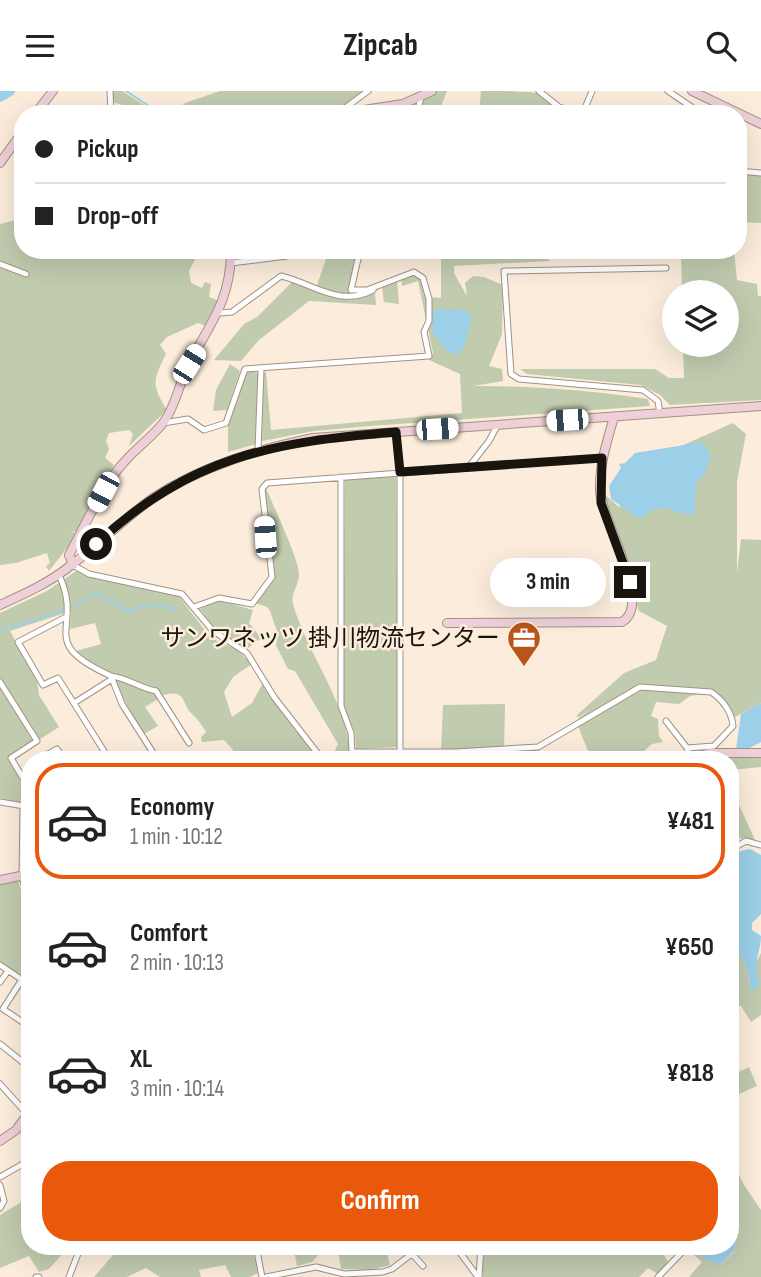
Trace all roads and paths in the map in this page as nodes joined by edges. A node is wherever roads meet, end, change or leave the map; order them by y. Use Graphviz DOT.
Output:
graph roads {
  1 [pos="53,91"];
  2 [pos="368,91"];
  3 [pos="432,91"];
  4 [pos="539,91"];
  5 [pos="668,91"];
  6 [pos="694,91"];
  7 [pos="422,95"];
  8 [pos="42,105"];
  9 [pos="350,105"];
  10 [pos="396,105"];
  11 [pos="556,105"];
  12 [pos="689,105"];
  13 [pos="722,105"];
  14 [pos="14,144"];
  15 [pos="0,163"];
  16 [pos="230,259"];
  17 [pos="262,259"];
  18 [pos="358,259"];
  19 [pos="230,263"];
  20 [pos="0,264"];
  21 [pos="666,268"];
  22 [pos="26,274"];
  23 [pos="388,282"];
  24 [pos="219,313"];
  25 [pos="261,370"];
  26 [pos="761,406"];
  27 [pos="660,414"];
  28 [pos="614,417"];
  29 [pos="163,423"];
  30 [pos="497,426"];
  31 [pos="396,432"];
  32 [pos="258,450"];
  33 [pos="602,458"];
  34 [pos="468,468"];
  35 [pos="400,472"];
  36 [pos="341,477"];
  37 [pos="73,565"];
  38 [pos="59,575"];
  39 [pos="0,605"];
  40 [pos="194,607"];
  41 [pos="66,617"];
  42 [pos="447,623"];
  43 [pos="112,678"];
  44 [pos="0,682"];
  45 [pos="74,703"];
  46 [pos="666,721"];
  47 [pos="189,743"];
  48 [pos="687,748"];
  49 [pos="21,751"];
  50 [pos="22,751"];
  51 [pos="103,751"];
  52 [pos="152,751"];
  53 [pos="316,751"];
  54 [pos="352,751"];
  55 [pos="400,751"];
  56 [pos="504,751"];
  57 [pos="688,751"];
  58 [pos="739,753"];
  59 [pos="761,753"];
  60 [pos="21,775"];
  61 [pos="0,802"];
  62 [pos="21,806"];
  63 [pos="739,845"];
  64 [pos="761,845"];
  65 [pos="21,876"];
  66 [pos="0,880"];
  67 [pos="0,965"];
  68 [pos="8,971"];
  69 [pos="21,980"];
  70 [pos="0,982"];
  71 [pos="21,1021"];
  72 [pos="0,1044"];
  73 [pos="21,1061"];
  74 [pos="0,1084"];
  75 [pos="21,1105"];
  76 [pos="21,1123"];
  77 [pos="0,1140"];
  78 [pos="21,1165"];
  79 [pos="0,1177"];
  80 [pos="0,1185"];
  81 [pos="0,1208"];
  82 [pos="78,1255"];
  83 [pos="258,1255"];
  84 [pos="411,1255"];
  85 [pos="413,1255"];
  86 [pos="462,1255"];
  87 [pos="480,1255"];
  88 [pos="679,1255"];
  89 [pos="423,1266"];
  90 [pos="70,1274"];
  91 [pos="80,1274"];
  92 [pos="264,1277"];
  93 [pos="479,1277"];
  94 [pos="657,1277"];
  1 -- 8 [label="street"];
  2 -- 9 [label="street"];
  3 -- 7 [label="street"];
  4 -- 11 [label="street"];
  5 -- 12 [label="street"];
  6 -- 13 [label="street"];
  7 -- 10 [label="street"];
  14 -- 15 [label="street"];
  16 -- 19 [label="street"];
  17 -- 19 [label="street"];
  18 -- 23 [label="street"];
  19 -- 24 [label="street"];
  20 -- 22 [label="street"];
  21 -- 27 [label="street"];
  23 -- 24 [label="street"];
  23 -- 25 [label="street"];
  24 -- 29 [label="street"];
  25 -- 29 [label="street"];
  25 -- 32 [label="street"];
  26 -- 27 [label="street"];
  27 -- 28 [label="street"];
  28 -- 30 [label="street"];
  28 -- 33 [label="street"];
  29 -- 37 [label="street"];
  30 -- 31 [label="street"];
  30 -- 34 [label="street"];
  31 -- 32 [label="street"];
  31 -- 35 [label="street"];
  32 -- 37 [label="street"];
  33 -- 34 [label="street"];
  33 -- 42 [label="street"];
  34 -- 35 [label="street"];
  35 -- 36 [label="street"];
  35 -- 55 [label="street"];
  36 -- 40 [label="street"];
  36 -- 54 [label="street"];
  37 -- 38 [label="street"];
  37 -- 40 [label="street"];
  38 -- 39 [label="street"];
  38 -- 41 [label="street"];
  40 -- 53 [label="street"];
  41 -- 43 [label="street"];
  41 -- 45 [label="street"];
  43 -- 45 [label="street"];
  43 -- 47 [label="street"];
  43 -- 52 [label="street"];
  44 -- 50 [label="street"];
  45 -- 51 [label="street"];
  46 -- 48 [label="street"];
  48 -- 56 [label="street"];
  48 -- 57 [label="street"];
  49 -- 60 [label="street"];
  58 -- 59 [label="street"];
  61 -- 62 [label="street"];
  63 -- 64 [label="street"];
  65 -- 66 [label="street"];
  67 -- 68 [label="street"];
  68 -- 69 [label="street"];
  68 -- 70 [label="street"];
  69 -- 71 [label="street"];
  72 -- 73 [label="street"];
  74 -- 75 [label="street"];
  76 -- 77 [label="street"];
  78 -- 79 [label="street"];
  80 -- 81 [label="street"];
  82 -- 90 [label="street"];
  83 -- 92 [label="street"];
  84 -- 92 [label="street"];
  85 -- 89 [label="street"];
  86 -- 93 [label="street"];
  87 -- 93 [label="street"];
  88 -- 94 [label="street"];
  90 -- 91 [label="street"];
}
